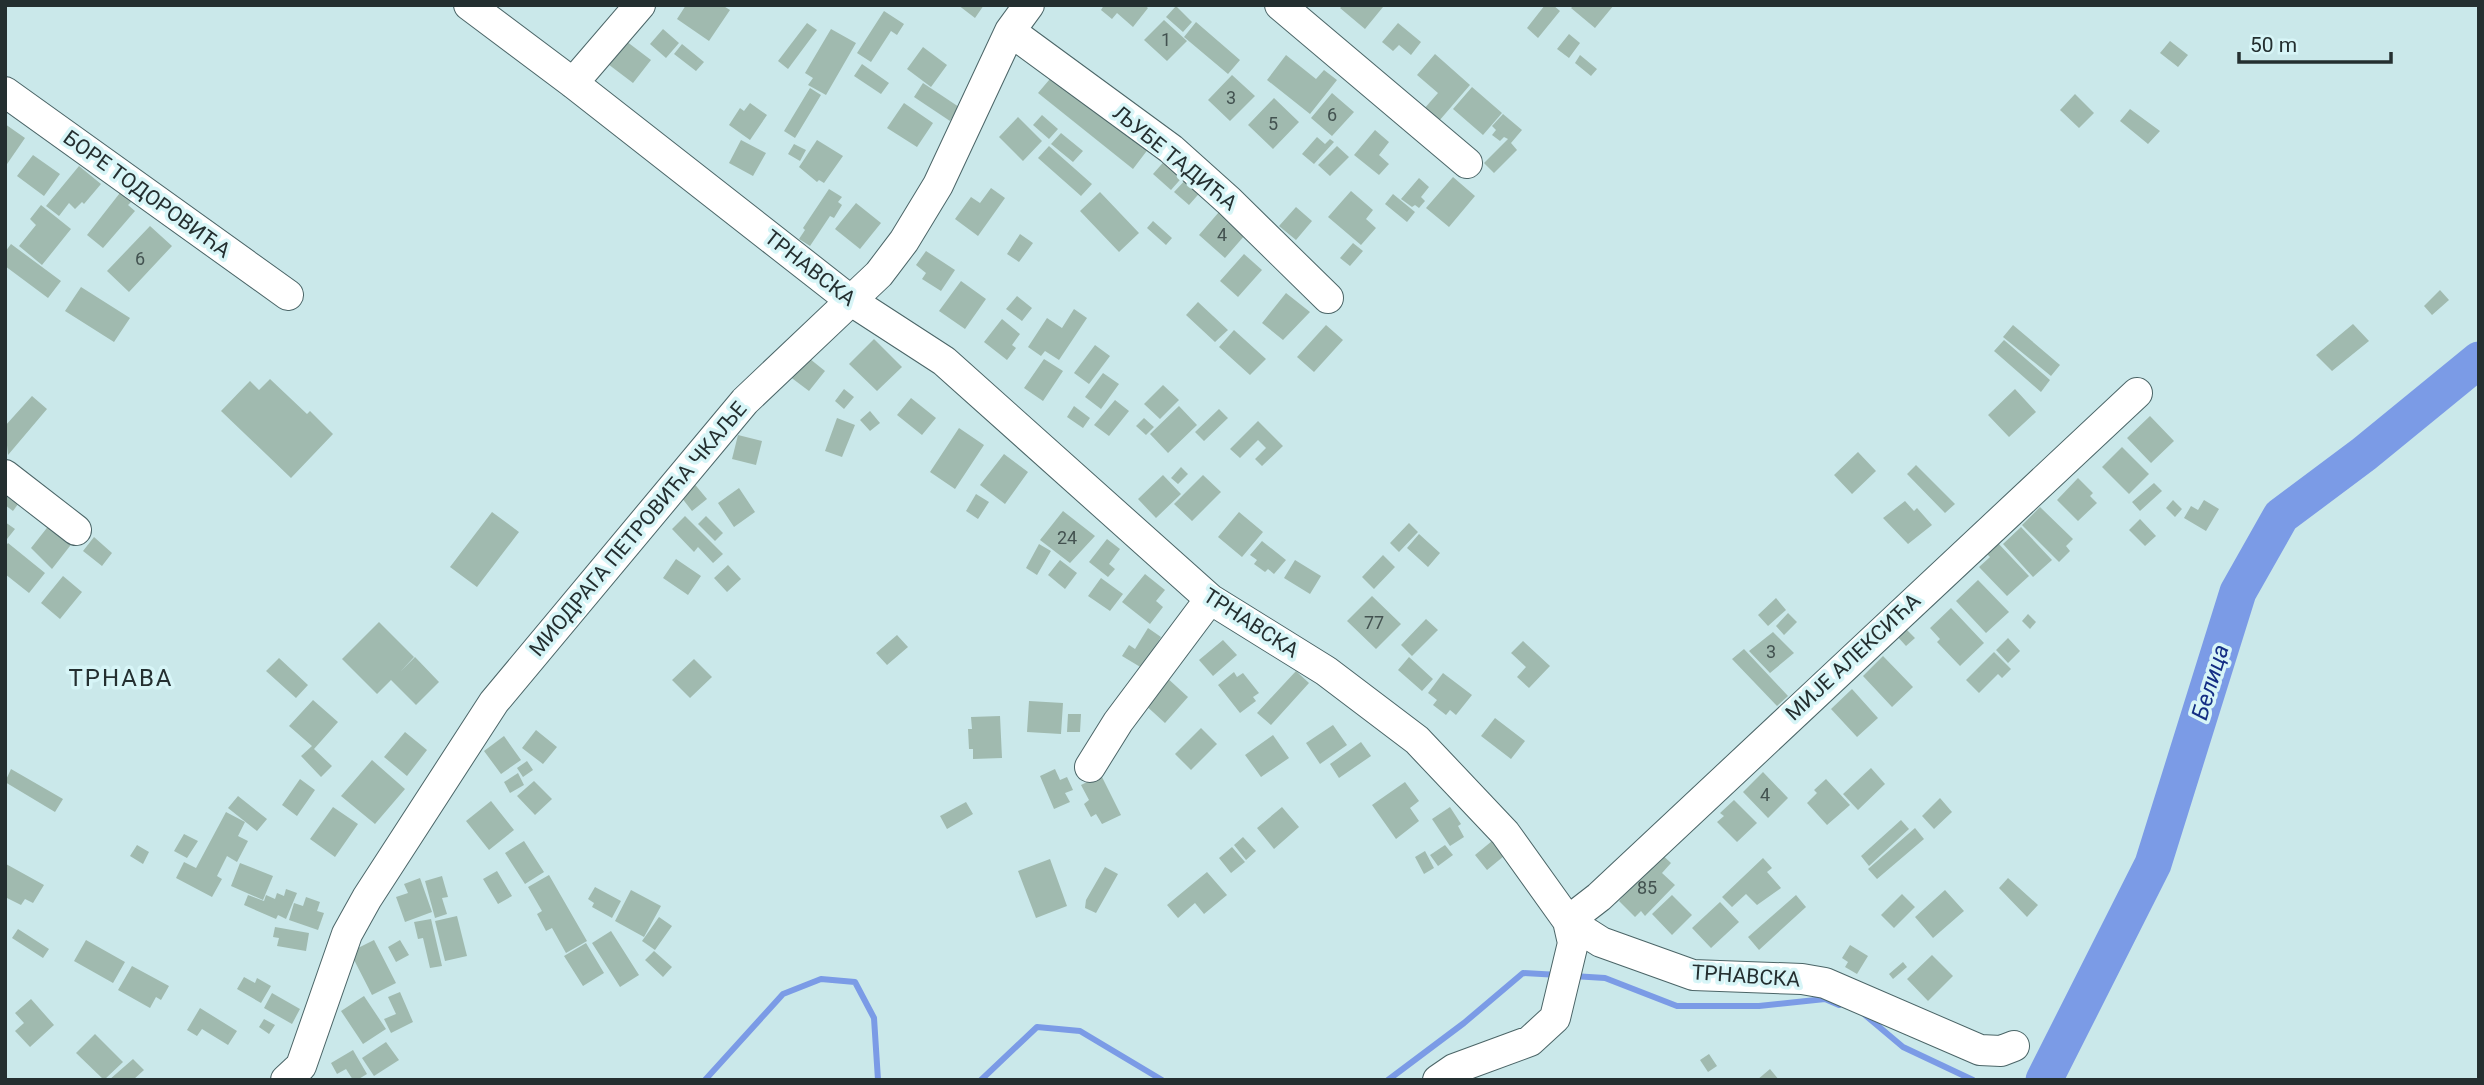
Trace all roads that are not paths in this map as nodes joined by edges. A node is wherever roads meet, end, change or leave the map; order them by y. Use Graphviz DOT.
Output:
graph roads {
  1 [pos="469,5"];
  2 [pos="640,5"];
  3 [pos="1029,5"];
  4 [pos="1280,5"];
  5 [pos="1010,31"];
  6 [pos="573,83"];
  7 [pos="5,92"];
  8 [pos="1466,163"];
  9 [pos="288,295"];
  10 [pos="1328,298"];
  11 [pos="850,300"];
  12 [pos="2137,393"];
  13 [pos="5,475"];
  14 [pos="76,530"];
  15 [pos="1210,599"];
  16 [pos="1090,767"];
  17 [pos="1568,921"];
  18 [pos="2014,1046"];
  19 [pos="286,1080"];
  20 [pos="1438,1080"];
  1 -- 6 [label="street, ТРНАВСКА"];
  2 -- 6 [label="street"];
  3 -- 5 [label="street, МИОДРАГА ПЕТРОВИЋА ЧКАЉЕ"];
  4 -- 8 [label="street"];
  5 -- 10 [label="street, ЉУБЕ ТАДИЋА"];
  5 -- 11 [label="street, МИОДРАГА ПЕТРОВИЋА ЧКАЉЕ"];
  6 -- 11 [label="street, ТРНАВСКА"];
  7 -- 9 [label="street, БОРЕ ТОДОРОВИЋА"];
  11 -- 15 [label="street, ТРНАВСКА"];
  11 -- 19 [label="street, МИОДРАГА ПЕТРОВИЋА ЧКАЉЕ"];
  12 -- 17 [label="street, МИЈЕ АЛЕКСИЋА"];
  13 -- 14 [label="street"];
  15 -- 16 [label="street"];
  15 -- 17 [label="street, ТРНАВСКА"];
  17 -- 18 [label="street, ТРНАВСКА"];
  17 -- 20 [label="street"];
}
